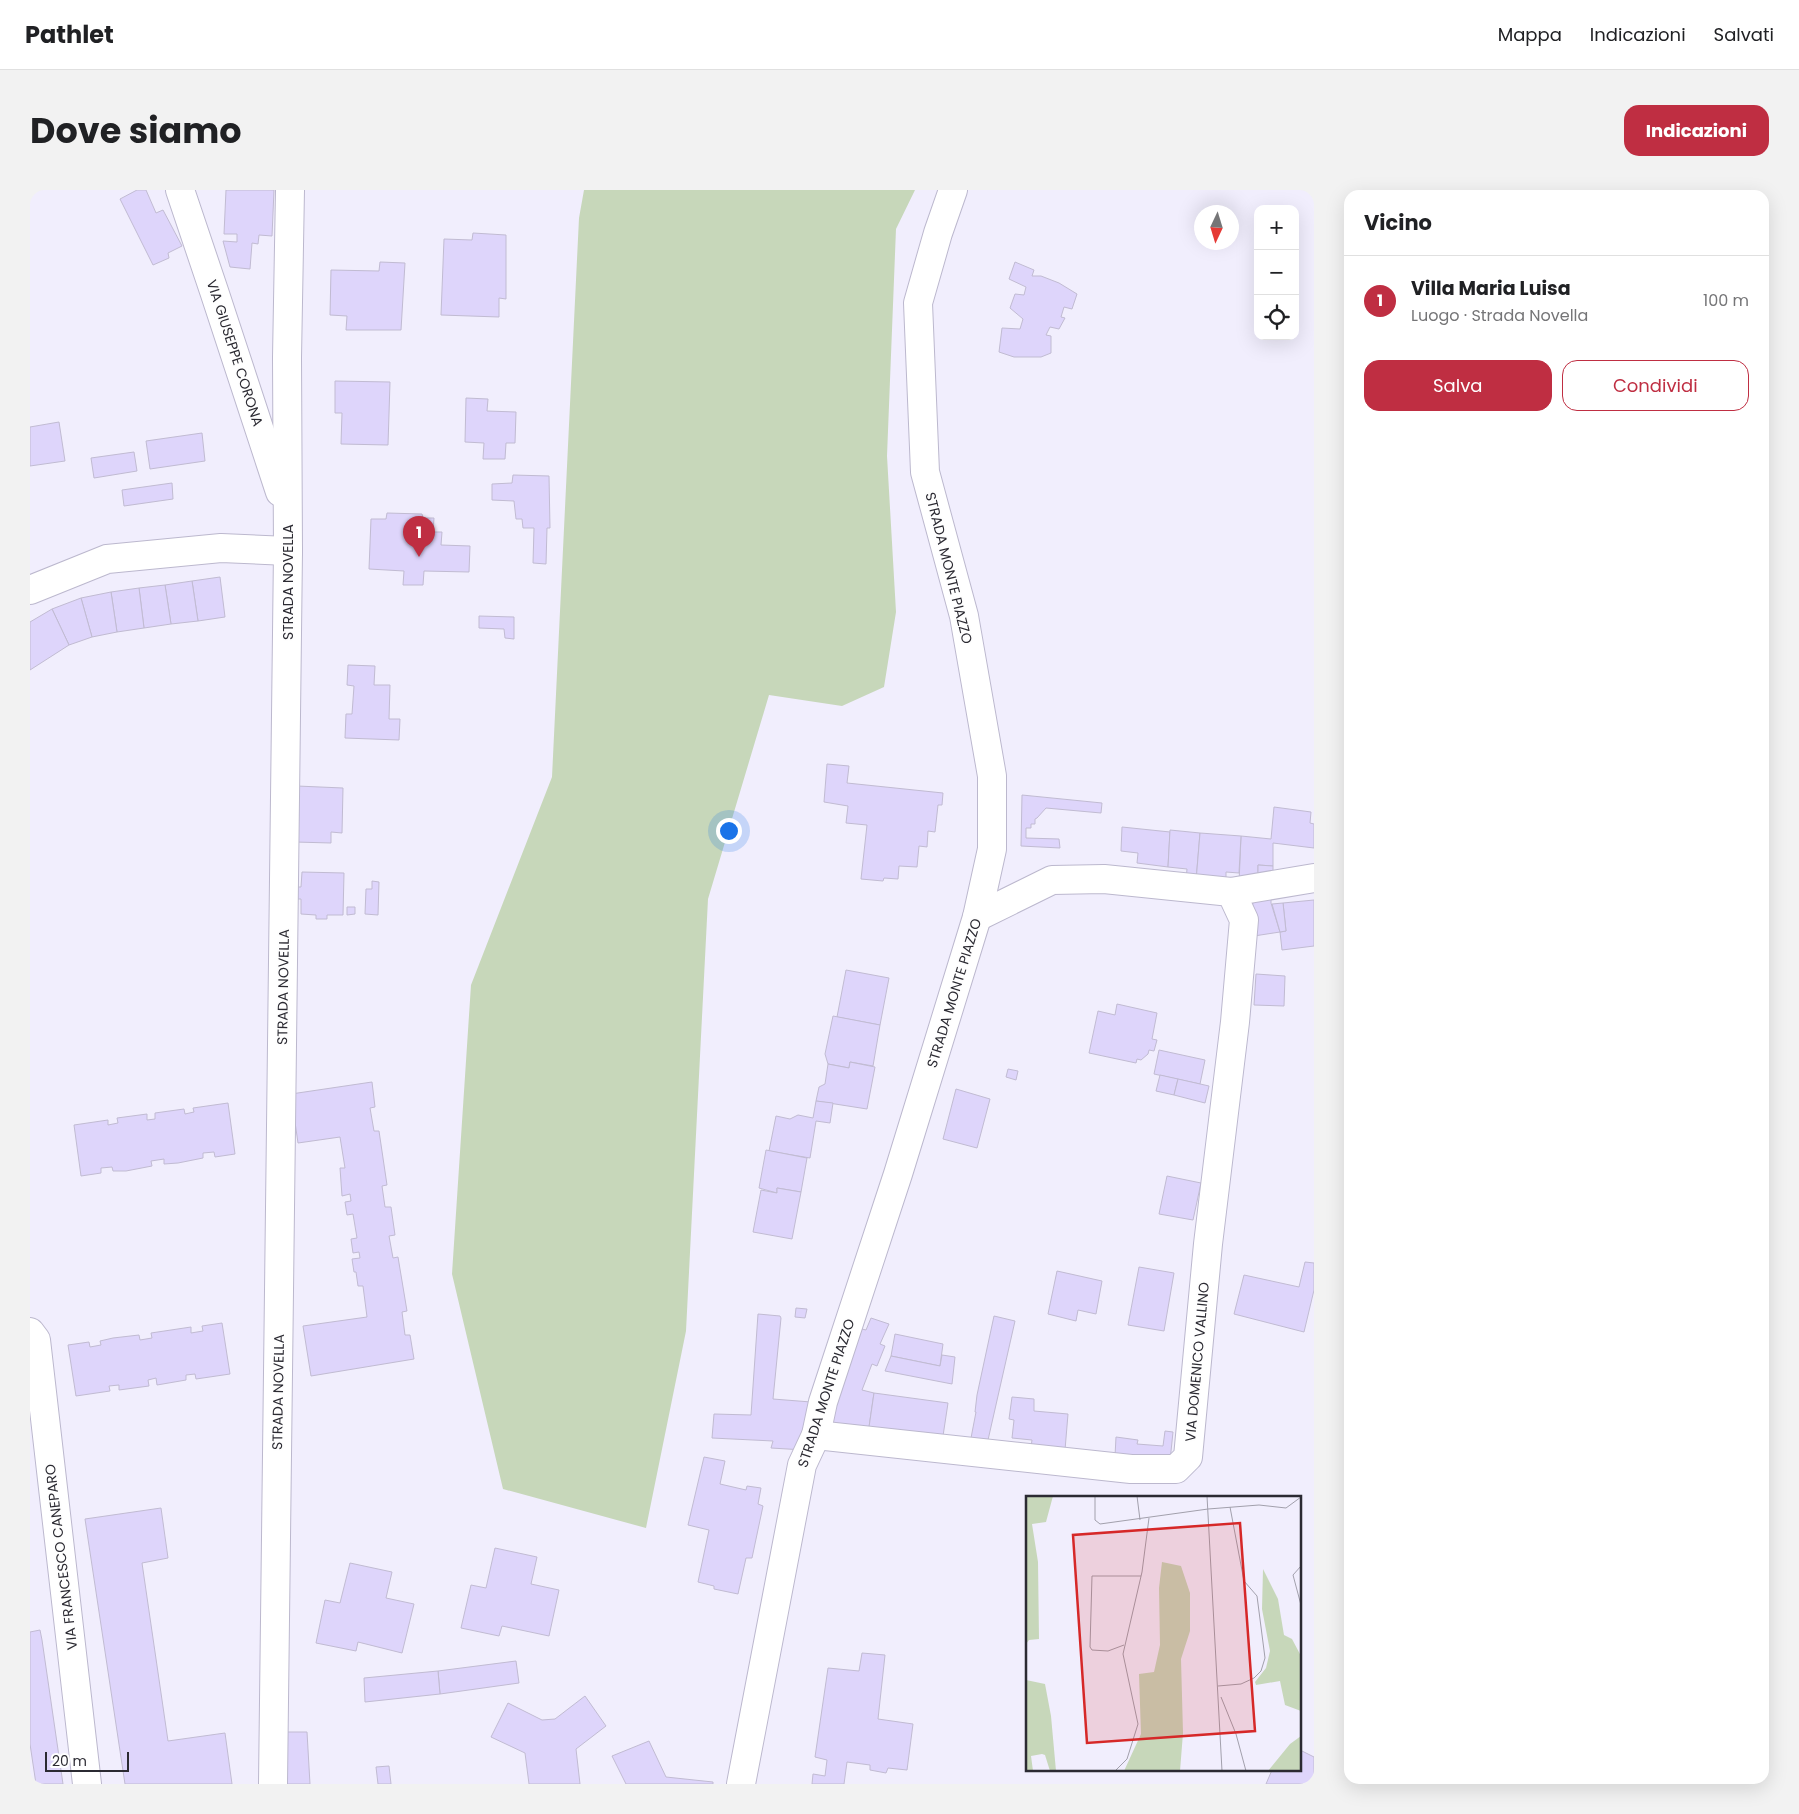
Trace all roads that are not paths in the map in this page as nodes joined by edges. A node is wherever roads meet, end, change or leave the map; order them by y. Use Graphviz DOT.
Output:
graph roads {
  1 [pos="180,190"];
  2 [pos="290,190"];
  3 [pos="953,190"];
  4 [pos="288,518"];
  5 [pos="288,551"];
  6 [pos="30,590"];
  7 [pos="1314,878"];
  8 [pos="1231,892"];
  9 [pos="977,918"];
  10 [pos="30,1332"];
  11 [pos="816,1435"];
  12 [pos="87,1784"];
  13 [pos="273,1784"];
  14 [pos="741,1784"];
  1 -- 4 [label="street, VIA GIUSEPPE CORONA"];
  2 -- 4 [label="street, STRADA NOVELLA"];
  3 -- 9 [label="street, STRADA MONTE PIAZZO"];
  4 -- 5 [label="street, STRADA NOVELLA"];
  5 -- 6 [label="street"];
  5 -- 13 [label="street, STRADA NOVELLA"];
  7 -- 8 [label="street"];
  8 -- 9 [label="street"];
  8 -- 11 [label="street, VIA DOMENICO VALLINO"];
  9 -- 11 [label="street, STRADA MONTE PIAZZO"];
  10 -- 12 [label="street, VIA FRANCESCO CANEPARO"];
  11 -- 14 [label="street, STRADA MONTE PIAZZO"];
}
